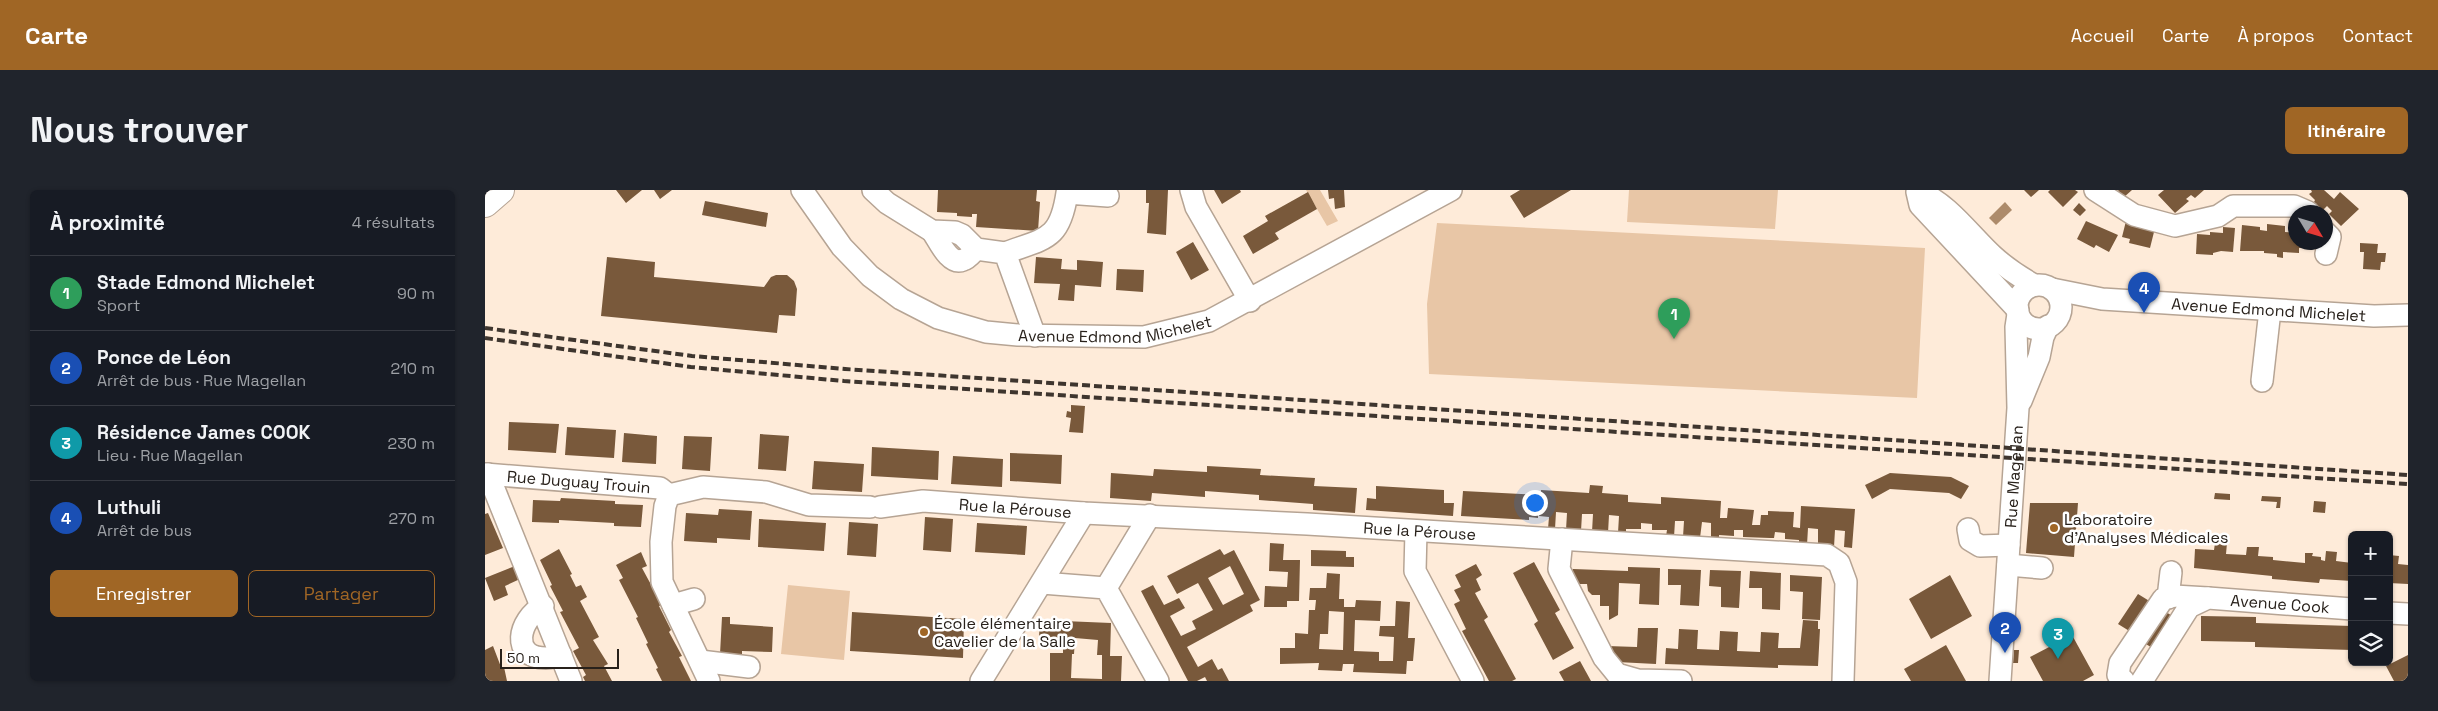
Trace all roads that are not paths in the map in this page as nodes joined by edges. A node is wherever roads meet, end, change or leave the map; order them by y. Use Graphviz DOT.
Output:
graph roads {
  1 [pos="501,190"];
  2 [pos="802,190"];
  3 [pos="873,190"];
  4 [pos="1191,190"];
  5 [pos="1451,190"];
  6 [pos="2095,190"];
  7 [pos="2251,190"];
  8 [pos="2287,190"];
  9 [pos="1917,191"];
  10 [pos="1108,196"];
  11 [pos="485,203"];
  12 [pos="2301,205"];
  13 [pos="2233,206"];
  14 [pos="2288,206"];
  15 [pos="2327,250"];
  16 [pos="1005,253"];
  17 [pos="2326,254"];
  18 [pos="2043,287"];
  19 [pos="2102,299"];
  20 [pos="1250,301"];
  21 [pos="2271,310"];
  22 [pos="2018,312"];
  23 [pos="2408,315"];
  24 [pos="2374,316"];
  25 [pos="2054,321"];
  26 [pos="2408,322"];
  27 [pos="1035,336"];
  28 [pos="2262,381"];
  29 [pos="2018,408"];
  30 [pos="487,474"];
  31 [pos="669,496"];
  32 [pos="1083,513"];
  33 [pos="1150,515"];
  34 [pos="1968,529"];
  35 [pos="1416,531"];
  36 [pos="1561,540"];
  37 [pos="2008,555"];
  38 [pos="2042,568"];
  39 [pos="2171,572"];
  40 [pos="1042,583"];
  41 [pos="1107,588"];
  42 [pos="2168,598"];
  43 [pos="2208,598"];
  44 [pos="694,599"];
  45 [pos="673,605"];
  46 [pos="543,606"];
  47 [pos="2348,610"];
  48 [pos="2393,612"];
  49 [pos="2408,614"];
  50 [pos="561,655"];
  51 [pos="700,661"];
  52 [pos="749,667"];
  53 [pos="571,681"];
  54 [pos="709,681"];
  55 [pos="981,681"];
  56 [pos="1158,681"];
  57 [pos="1473,681"];
  58 [pos="1681,681"];
  59 [pos="1843,681"];
  60 [pos="2000,681"];
  61 [pos="2124,681"];
  62 [pos="2142,681"];
  1 -- 11 [label="main road"];
  2 -- 27 [label="street, Avenue Edmond Michelet"];
  3 -- 16 [label="street"];
  4 -- 20 [label="street"];
  5 -- 20 [label="street, Avenue Edmond Michelet"];
  6 -- 13 [label="street"];
  7 -- 13 [label="street"];
  8 -- 12 [label="street"];
  9 -- 18 [label="street, Avenue Edmond Michelet"];
  9 -- 22 [label="street, Avenue Edmond Michelet"];
  10 -- 16 [label="street"];
  13 -- 14 [label="street"];
  15 -- 17 [label="street"];
  16 -- 27 [label="street"];
  18 -- 19 [label="street, Avenue Edmond Michelet"];
  18 -- 22 [label="street"];
  18 -- 25 [label="street"];
  19 -- 21 [label="street, Avenue Edmond Michelet"];
  19 -- 25 [label="street, Avenue Edmond Michelet"];
  20 -- 27 [label="street, Avenue Edmond Michelet"];
  21 -- 24 [label="street, Avenue Edmond Michelet"];
  21 -- 28 [label="street"];
  22 -- 25 [label="street"];
  22 -- 29 [label="street, Rue Magellan"];
  23 -- 24 [label="street"];
  24 -- 26 [label="street"];
  25 -- 29 [label="street, Rue Magellan"];
  29 -- 37 [label="street, Rue Magellan"];
  30 -- 31 [label="street, Rue Duguay Trouin"];
  30 -- 46 [label="street"];
  31 -- 32 [label="street, Rue la Pérouse"];
  31 -- 45 [label="street"];
  32 -- 33 [label="street, Rue la Pérouse"];
  32 -- 40 [label="street"];
  33 -- 35 [label="street, Rue la Pérouse"];
  33 -- 41 [label="street"];
  34 -- 37 [label="street, Rue Magellan"];
  35 -- 36 [label="street, Rue la Pérouse"];
  35 -- 57 [label="street"];
  36 -- 58 [label="street"];
  36 -- 59 [label="street, Rue la Pérouse"];
  37 -- 38 [label="street, Rue Magellan"];
  37 -- 60 [label="street, Rue Magellan"];
  39 -- 42 [label="street"];
  40 -- 41 [label="street"];
  40 -- 55 [label="street"];
  41 -- 56 [label="street"];
  42 -- 43 [label="street, Avenue Cook"];
  42 -- 61 [label="street"];
  43 -- 47 [label="street, Avenue Cook"];
  43 -- 62 [label="street, Avenue Cook"];
  44 -- 45 [label="street"];
  45 -- 51 [label="street"];
  46 -- 50 [label="street"];
  46 -- 50 [label="street"];
  48 -- 49 [label="street"];
  50 -- 53 [label="street"];
  51 -- 52 [label="street"];
  51 -- 54 [label="street"];
}
